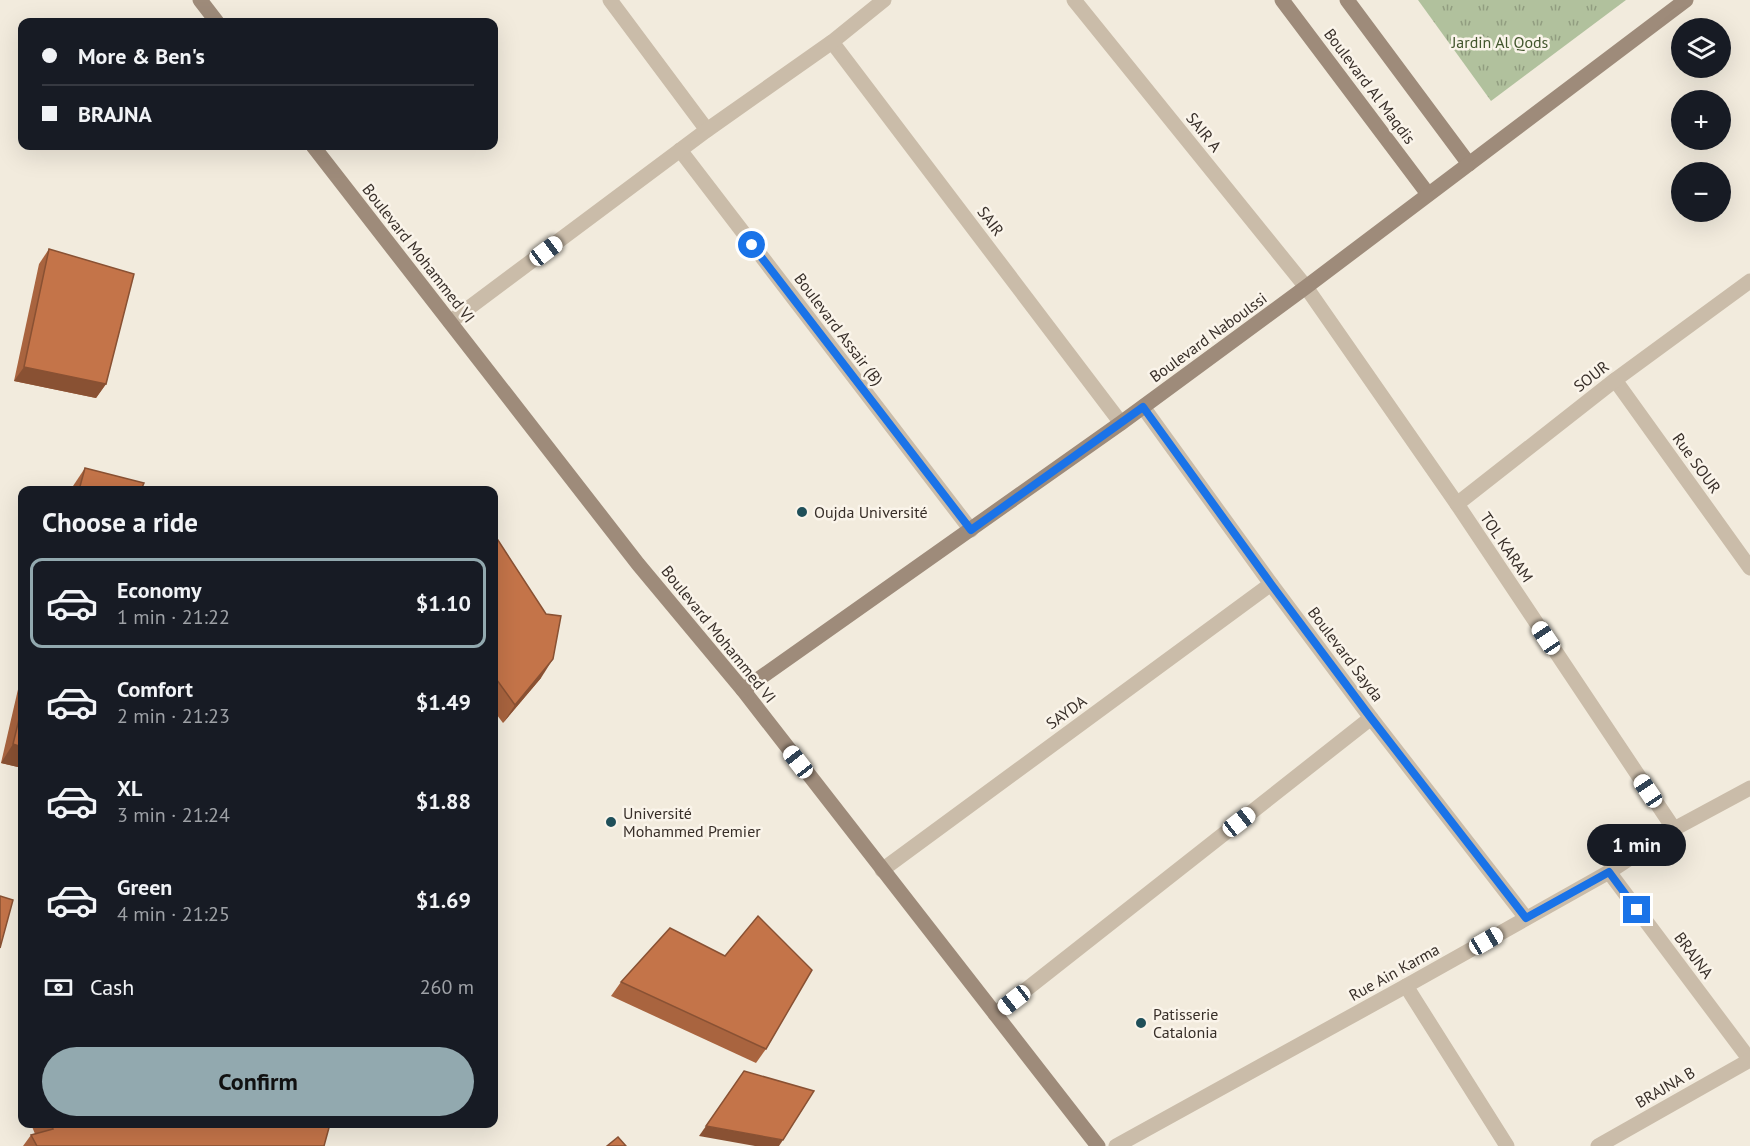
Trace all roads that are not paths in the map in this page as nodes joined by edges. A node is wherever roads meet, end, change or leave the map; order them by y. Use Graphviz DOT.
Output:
graph roads {
  1 [pos="200,0"];
  2 [pos="610,0"];
  3 [pos="884,0"];
  4 [pos="1074,0"];
  5 [pos="1282,0"];
  6 [pos="1347,0"];
  7 [pos="1686,0"];
  8 [pos="214,18"];
  9 [pos="832,42"];
  10 [pos="707,130"];
  11 [pos="316,150"];
  12 [pos="680,150"];
  13 [pos="1469,164"];
  14 [pos="1428,194"];
  15 [pos="1750,281"];
  16 [pos="1306,287"];
  17 [pos="450,322"];
  18 [pos="1615,380"];
  19 [pos="1143,407"];
  20 [pos="1121,423"];
  21 [pos="1457,504"];
  22 [pos="971,530"];
  23 [pos="1750,568"];
  24 [pos="1271,584"];
  25 [pos="743,690"];
  26 [pos="1371,718"];
  27 [pos="1750,788"];
  28 [pos="1674,829"];
  29 [pos="882,870"];
  30 [pos="1609,872"];
  31 [pos="1526,918"];
  32 [pos="1406,986"];
  33 [pos="995,1014"];
  34 [pos="1750,1060"];
  35 [pos="1098,1146"];
  36 [pos="1116,1146"];
  37 [pos="1507,1146"];
  38 [pos="1598,1146"];
  1 -- 8 [label="street"];
  2 -- 10 [label="street"];
  3 -- 9 [label="street"];
  4 -- 16 [label="street, SAIR A"];
  5 -- 14 [label="street, Boulevard Al Maqdis"];
  6 -- 13 [label="street, Boulevard Al Maqdis"];
  7 -- 13 [label="street, Boulevard Naboulssi"];
  9 -- 10 [label="street"];
  9 -- 20 [label="street, SAIR"];
  10 -- 12 [label="street"];
  11 -- 17 [label="street, Boulevard Mohammed VI"];
  12 -- 17 [label="street"];
  12 -- 22 [label="street, Boulevard Assair (B)"];
  13 -- 14 [label="street, Boulevard Naboulssi"];
  14 -- 16 [label="street, Boulevard Naboulssi"];
  15 -- 18 [label="street, SOUR"];
  16 -- 19 [label="street, Boulevard Naboulssi"];
  16 -- 21 [label="street, TOL KARAM"];
  17 -- 25 [label="street, Boulevard Mohammed VI"];
  18 -- 21 [label="street, SOUR"];
  18 -- 23 [label="street, Rue SOUR"];
  19 -- 20 [label="street, Boulevard Naboulssi"];
  19 -- 24 [label="street, Boulevard Sayda"];
  20 -- 22 [label="street, Boulevard Naboulssi"];
  21 -- 28 [label="street, TOL KARAM"];
  22 -- 25 [label="street, Boulevard Naboulssi"];
  24 -- 26 [label="street, Boulevard Sayda"];
  24 -- 29 [label="street, SAYDA"];
  25 -- 29 [label="street, Boulevard Mohammed VI"];
  26 -- 31 [label="street, Boulevard Sayda"];
  26 -- 33 [label="street"];
  27 -- 28 [label="street, Rue Ain Karma"];
  28 -- 30 [label="street, Rue Ain Karma"];
  29 -- 33 [label="street, Boulevard Mohammed VI"];
  30 -- 31 [label="street, Rue Ain Karma"];
  30 -- 34 [label="street, BRAJNA"];
  31 -- 32 [label="street, Rue Ain Karma"];
  32 -- 36 [label="street, Rue Ain Karma"];
  32 -- 37 [label="street"];
  33 -- 35 [label="street, Boulevard Mohammed VI"];
  34 -- 38 [label="street, BRAJNA B"];
}
